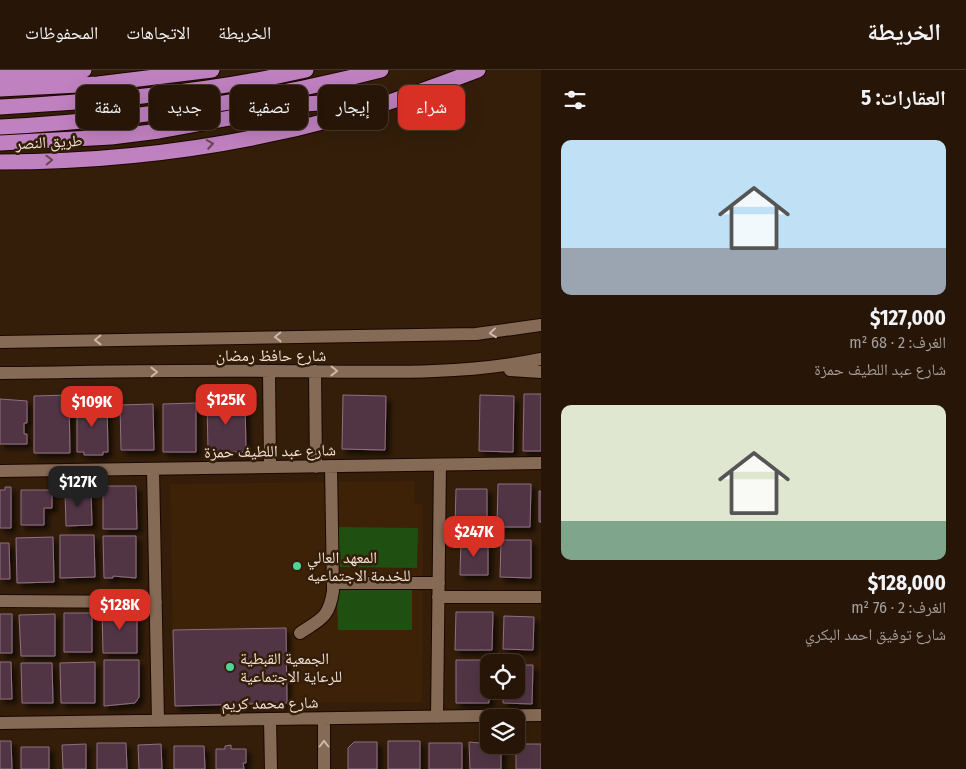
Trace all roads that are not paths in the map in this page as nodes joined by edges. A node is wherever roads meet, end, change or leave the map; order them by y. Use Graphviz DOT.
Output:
graph roads {
  1 [pos="84,70"];
  2 [pos="212,70"];
  3 [pos="306,70"];
  4 [pos="382,70"];
  5 [pos="478,70"];
  6 [pos="1,78"];
  7 [pos="437,85"];
  8 [pos="398,98"];
  9 [pos="398,99"];
  10 [pos="0,107"];
  11 [pos="0,127"];
  12 [pos="0,143"];
  13 [pos="0,162"];
  14 [pos="541,324"];
  15 [pos="0,342"];
  16 [pos="541,359"];
  17 [pos="485,369"];
  18 [pos="269,371"];
  19 [pos="315,371"];
  20 [pos="541,372"];
  21 [pos="0,373"];
  22 [pos="541,463"];
  23 [pos="440,465"];
  24 [pos="331,466"];
  25 [pos="270,467"];
  26 [pos="316,467"];
  27 [pos="153,469"];
  28 [pos="0,471"];
  29 [pos="333,583"];
  30 [pos="439,583"];
  31 [pos="438,597"];
  32 [pos="541,597"];
  33 [pos="0,601"];
  34 [pos="156,602"];
  35 [pos="300,633"];
  36 [pos="541,715"];
  37 [pos="437,717"];
  38 [pos="324,718"];
  39 [pos="270,719"];
  40 [pos="158,721"];
  41 [pos="0,723"];
  42 [pos="271,769"];
  43 [pos="324,769"];
  1 -- 6 [label="highway"];
  2 -- 6 [label="highway"];
  3 -- 10 [label="highway"];
  4 -- 11 [label="highway"];
  5 -- 7 [label="highway, طريق النصر"];
  8 -- 12 [label="highway"];
  13 -- 9 [label="highway, طريق النصر, one-way"];
  14 -- 15 [label="street, شارع حافظ رمضان, one-way"];
  16 -- 17 [label="street, شارع حافظ رمضان"];
  19 -- 17 [label="street, شارع حافظ رمضان, one-way"];
  17 -- 20 [label="street"];
  18 -- 19 [label="street, شارع حافظ رمضان"];
  21 -- 18 [label="street, شارع حافظ رمضان, one-way"];
  18 -- 25 [label="street"];
  19 -- 26 [label="street"];
  22 -- 23 [label="street, شارع عبد اللطيف حمزة"];
  23 -- 24 [label="street, شارع عبد اللطيف حمزة"];
  23 -- 30 [label="street"];
  24 -- 26 [label="street, شارع عبد اللطيف حمزة"];
  24 -- 29 [label="street"];
  25 -- 26 [label="street, شارع عبد اللطيف حمزة"];
  25 -- 27 [label="street, شارع عبد اللطيف حمزة"];
  27 -- 28 [label="street, شارع عبد اللطيف حمزة"];
  27 -- 34 [label="street"];
  29 -- 30 [label="street"];
  29 -- 35 [label="street"];
  30 -- 31 [label="street"];
  31 -- 32 [label="street"];
  31 -- 37 [label="street"];
  33 -- 34 [label="street"];
  34 -- 40 [label="street"];
  36 -- 37 [label="street, شارع محمد كريم"];
  37 -- 38 [label="street, شارع محمد كريم"];
  38 -- 39 [label="street, شارع محمد كريم"];
  43 -- 38 [label="street, one-way"];
  39 -- 40 [label="street, شارع محمد كريم"];
  39 -- 42 [label="street"];
  40 -- 41 [label="street, شارع محمد كريم"];
}
